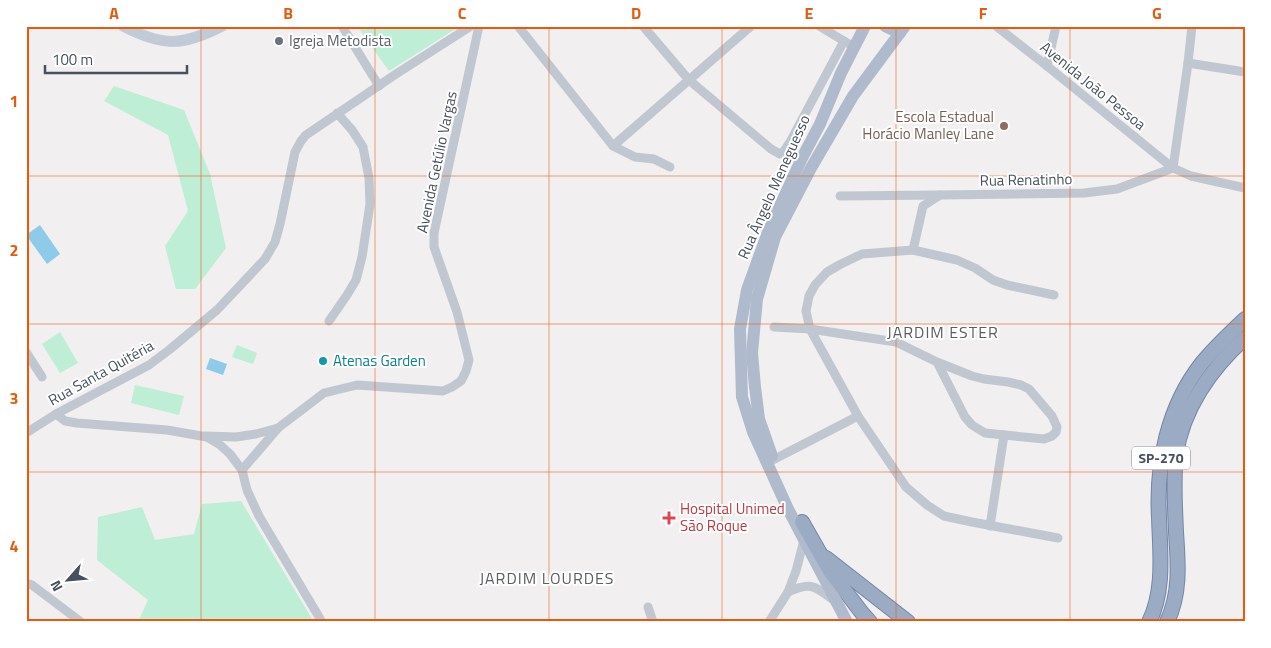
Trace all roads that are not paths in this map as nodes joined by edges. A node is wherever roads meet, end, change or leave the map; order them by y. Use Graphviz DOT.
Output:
graph roads {
  1 [pos="123,26"];
  2 [pos="222,26"];
  3 [pos="342,26"];
  4 [pos="471,26"];
  5 [pos="479,26"];
  6 [pos="518,26"];
  7 [pos="644,26"];
  8 [pos="751,26"];
  9 [pos="819,26"];
  10 [pos="865,26"];
  11 [pos="885,26"];
  12 [pos="996,26"];
  13 [pos="1056,26"];
  14 [pos="1192,26"];
  15 [pos="903,30"];
  16 [pos="849,44"];
  17 [pos="1188,63"];
  18 [pos="1047,66"];
  19 [pos="1245,72"];
  20 [pos="689,80"];
  21 [pos="379,86"];
  22 [pos="337,113"];
  23 [pos="613,146"];
  24 [pos="670,167"];
  25 [pos="1173,168"];
  26 [pos="1245,188"];
  27 [pos="940,195"];
  28 [pos="840,196"];
  29 [pos="913,250"];
  30 [pos="1054,295"];
  31 [pos="1245,319"];
  32 [pos="329,321"];
  33 [pos="774,327"];
  34 [pos="810,329"];
  35 [pos="1245,338"];
  36 [pos="26,352"];
  37 [pos="937,362"];
  38 [pos="42,377"];
  39 [pos="56,414"];
  40 [pos="858,416"];
  41 [pos="278,428"];
  42 [pos="26,433"];
  43 [pos="1004,435"];
  44 [pos="203,436"];
  45 [pos="770,462"];
  46 [pos="242,470"];
  47 [pos="802,522"];
  48 [pos="990,526"];
  49 [pos="1058,538"];
  50 [pos="804,540"];
  51 [pos="821,554"];
  52 [pos="26,576"];
  53 [pos="29,584"];
  54 [pos="788,592"];
  55 [pos="836,602"];
  56 [pos="648,607"];
  57 [pos="82,622"];
  58 [pos="322,622"];
  59 [pos="653,622"];
  60 [pos="769,622"];
  61 [pos="847,622"];
  62 [pos="870,622"];
  63 [pos="908,622"];
  64 [pos="1149,622"];
  65 [pos="1167,622"];
  1 -- 2 [label="main road"];
  3 -- 21 [label="street"];
  4 -- 21 [label="street, Rua Santa Quitéria"];
  5 -- 41 [label="street, Avenida Getúlio Vargas"];
  6 -- 23 [label="street"];
  7 -- 20 [label="street"];
  8 -- 20 [label="street"];
  9 -- 16 [label="street"];
  10 -- 16 [label="main road, Rua Ângelo Meneguesso"];
  11 -- 15 [label="main road"];
  12 -- 18 [label="street, Avenida João Pessoa"];
  13 -- 18 [label="street"];
  14 -- 17 [label="street"];
  15 -- 45 [label="main road, Rua Ângelo Meneguesso"];
  16 -- 20 [label="street"];
  16 -- 45 [label="main road, Rua Ângelo Meneguesso"];
  17 -- 19 [label="street"];
  17 -- 25 [label="street"];
  18 -- 25 [label="street, Avenida João Pessoa"];
  20 -- 23 [label="street"];
  21 -- 22 [label="street, Rua Santa Quitéria"];
  22 -- 32 [label="street"];
  22 -- 39 [label="street, Rua Santa Quitéria"];
  23 -- 24 [label="street"];
  25 -- 26 [label="street, Avenida João Pessoa"];
  25 -- 27 [label="street, Rua Renatinho"];
  27 -- 28 [label="street, Rua Renatinho"];
  27 -- 29 [label="street"];
  29 -- 30 [label="street"];
  29 -- 34 [label="street"];
  31 -- 64 [label="highway, SP-270"];
  33 -- 34 [label="street"];
  34 -- 37 [label="street"];
  34 -- 40 [label="street"];
  35 -- 65 [label="highway, SP-270"];
  36 -- 38 [label="street"];
  37 -- 43 [label="street"];
  37 -- 43 [label="street"];
  39 -- 42 [label="street, Rua Santa Quitéria"];
  39 -- 44 [label="street"];
  40 -- 45 [label="street"];
  40 -- 48 [label="street"];
  41 -- 44 [label="street"];
  41 -- 46 [label="street, Avenida Getúlio Vargas"];
  43 -- 48 [label="street"];
  44 -- 46 [label="street"];
  45 -- 47 [label="main road, Rua Ângelo Meneguesso"];
  45 -- 50 [label="main road, Rua Ângelo Meneguesso"];
  46 -- 58 [label="street"];
  47 -- 51 [label="highway"];
  48 -- 49 [label="street"];
  50 -- 54 [label="street"];
  50 -- 55 [label="main road, Rua Ângelo Meneguesso"];
  51 -- 62 [label="highway"];
  51 -- 63 [label="highway"];
  52 -- 53 [label="street"];
  53 -- 57 [label="street"];
  54 -- 55 [label="street"];
  54 -- 60 [label="street"];
  55 -- 61 [label="main road"];
  56 -- 59 [label="street"];
}
